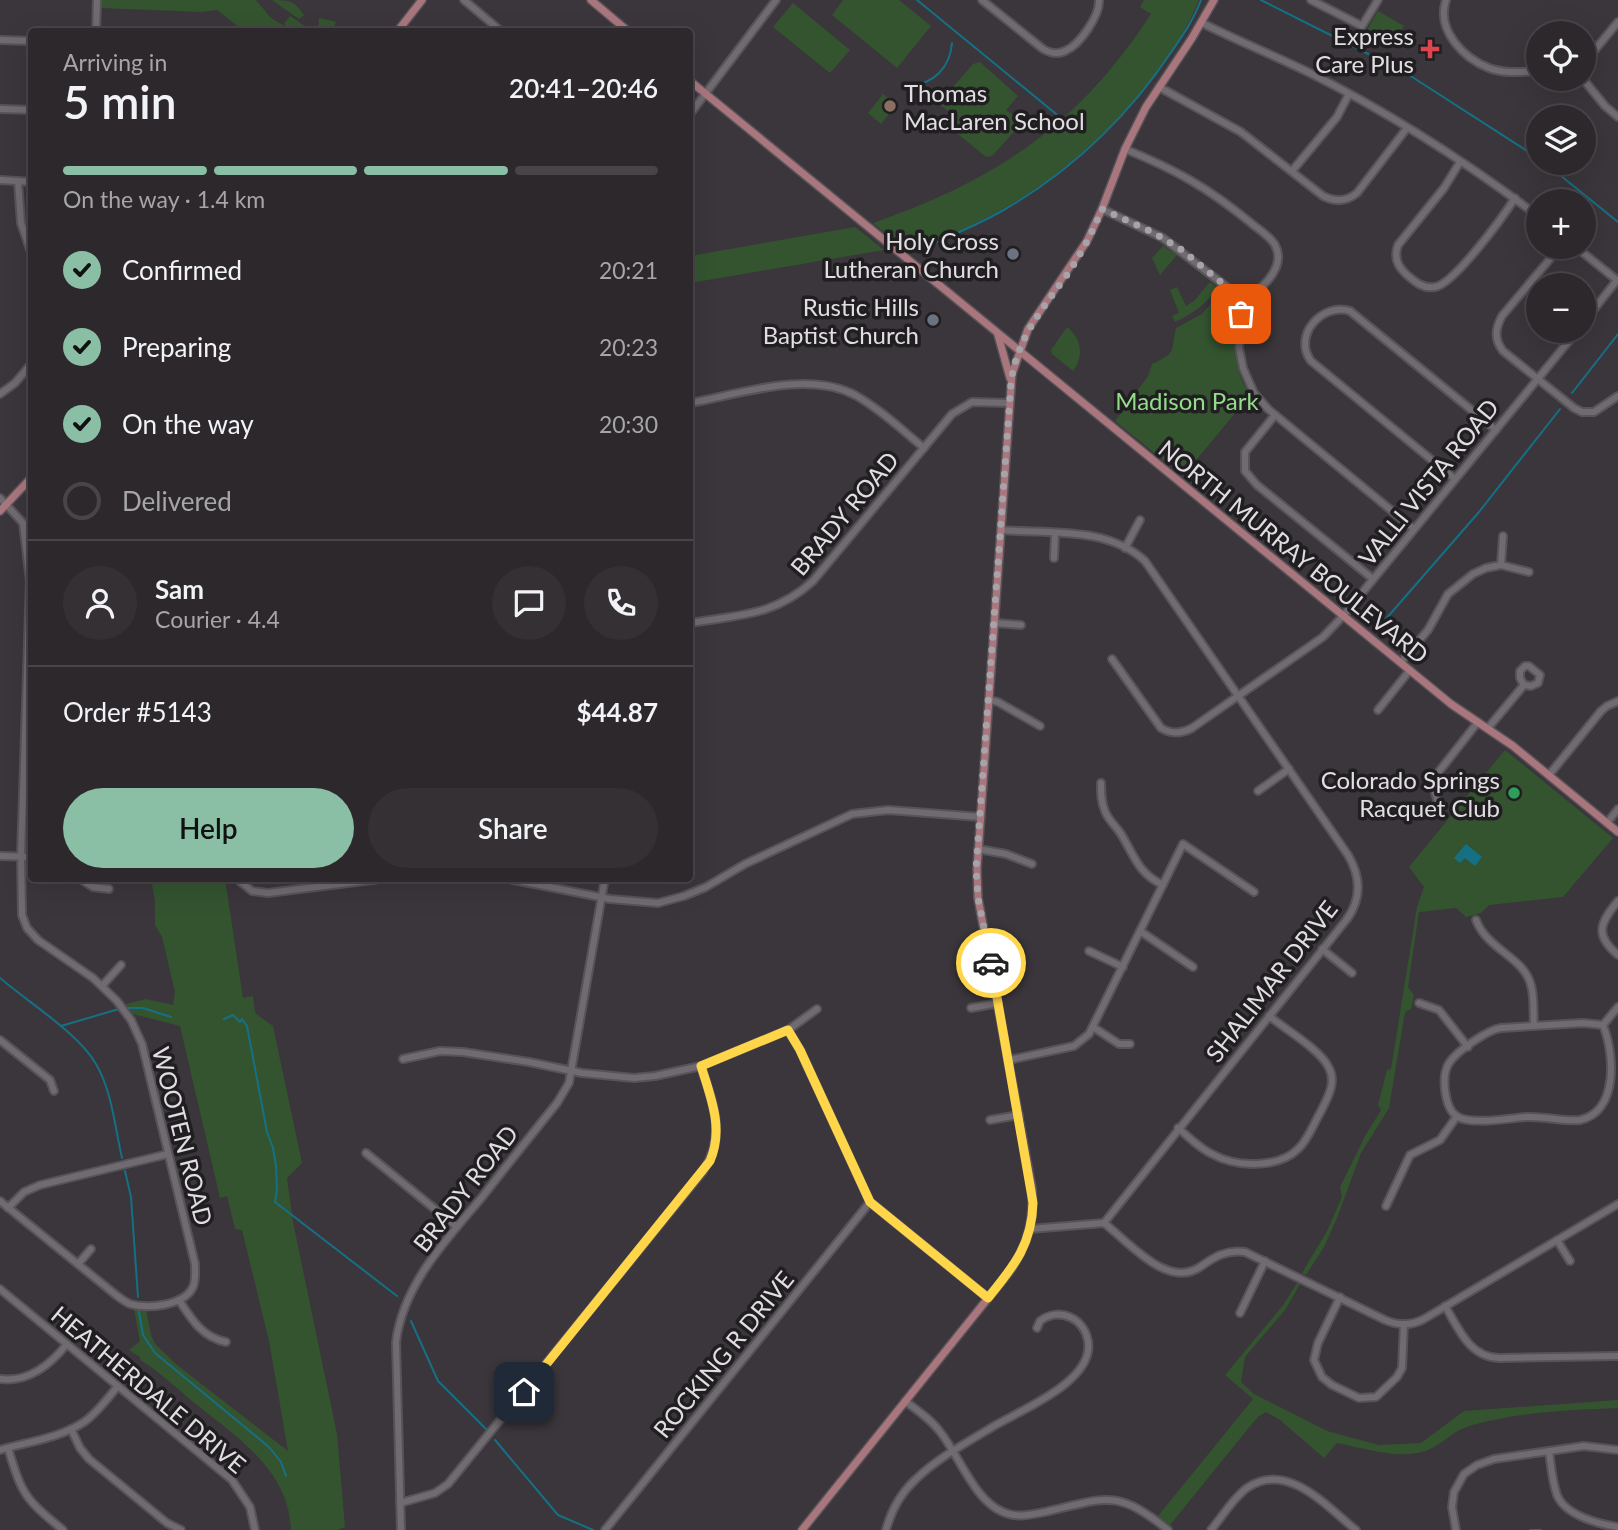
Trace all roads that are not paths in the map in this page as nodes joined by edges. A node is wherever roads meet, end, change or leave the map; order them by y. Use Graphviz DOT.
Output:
graph roads {
  1 [pos="97,0"];
  2 [pos="422,0"];
  3 [pos="464,0"];
  4 [pos="591,0"];
  5 [pos="776,0"];
  6 [pos="982,0"];
  7 [pos="1099,0"];
  8 [pos="1214,0"];
  9 [pos="1311,0"];
  10 [pos="1378,0"];
  11 [pos="1447,0"];
  12 [pos="1618,22"];
  13 [pos="1202,23"];
  14 [pos="96,28"];
  15 [pos="400,28"];
  16 [pos="497,28"];
  17 [pos="624,28"];
  18 [pos="0,40"];
  19 [pos="28,41"];
  20 [pos="1596,49"];
  21 [pos="1526,71"];
  22 [pos="693,84"];
  23 [pos="1159,87"];
  24 [pos="1593,91"];
  25 [pos="705,94"];
  26 [pos="1349,94"];
  27 [pos="0,109"];
  28 [pos="28,110"];
  29 [pos="693,110"];
  30 [pos="1618,117"];
  31 [pos="1407,128"];
  32 [pos="1125,149"];
  33 [pos="1460,162"];
  34 [pos="1292,171"];
  35 [pos="0,180"];
  36 [pos="18,181"];
  37 [pos="28,181"];
  38 [pos="1515,198"];
  39 [pos="1526,207"];
  40 [pos="1102,209"];
  41 [pos="28,244"];
  42 [pos="1550,259"];
  43 [pos="1591,259"];
  44 [pos="1618,281"];
  45 [pos="1238,303"];
  46 [pos="1596,308"];
  47 [pos="998,335"];
  48 [pos="1567,343"];
  49 [pos="1018,351"];
  50 [pos="28,368"];
  51 [pos="1538,378"];
  52 [pos="1011,381"];
  53 [pos="0,394"];
  54 [pos="1618,396"];
  55 [pos="693,402"];
  56 [pos="1009,403"];
  57 [pos="1275,415"];
  58 [pos="1496,430"];
  59 [pos="924,448"];
  60 [pos="1455,479"];
  61 [pos="28,480"];
  62 [pos="3,501"];
  63 [pos="0,511"];
  64 [pos="1140,520"];
  65 [pos="1414,529"];
  66 [pos="1001,530"];
  67 [pos="1055,534"];
  68 [pos="1503,536"];
  69 [pos="1125,548"];
  70 [pos="28,556"];
  71 [pos="1054,558"];
  72 [pos="1501,565"];
  73 [pos="1529,572"];
  74 [pos="1373,579"];
  75 [pos="1343,616"];
  76 [pos="693,623"];
  77 [pos="995,623"];
  78 [pos="1021,625"];
  79 [pos="1112,659"];
  80 [pos="1401,662"];
  81 [pos="1410,670"];
  82 [pos="1524,685"];
  83 [pos="1239,696"];
  84 [pos="989,700"];
  85 [pos="1618,701"];
  86 [pos="1378,710"];
  87 [pos="1478,722"];
  88 [pos="1040,726"];
  89 [pos="1488,728"];
  90 [pos="1289,769"];
  91 [pos="1549,775"];
  92 [pos="1101,783"];
  93 [pos="1258,791"];
  94 [pos="28,795"];
  95 [pos="1439,806"];
  96 [pos="1618,809"];
  97 [pos="981,817"];
  98 [pos="1607,823"];
  99 [pos="1618,832"];
  100 [pos="978,849"];
  101 [pos="0,856"];
  102 [pos="22,856"];
  103 [pos="28,857"];
  104 [pos="1032,864"];
  105 [pos="85,882"];
  106 [pos="241,882"];
  107 [pos="356,882"];
  108 [pos="524,882"];
  109 [pos="604,882"];
  110 [pos="1163,885"];
  111 [pos="109,890"];
  112 [pos="1254,892"];
  113 [pos="601,897"];
  114 [pos="1618,901"];
  115 [pos="1476,920"];
  116 [pos="1140,931"];
  117 [pos="1322,949"];
  118 [pos="1089,951"];
  119 [pos="1618,955"];
  120 [pos="121,965"];
  121 [pos="75,966"];
  122 [pos="1123,967"];
  123 [pos="1193,967"];
  124 [pos="1352,973"];
  125 [pos="69,974"];
  126 [pos="102,986"];
  127 [pos="998,1003"];
  128 [pos="1419,1003"];
  129 [pos="1618,1007"];
  130 [pos="971,1008"];
  131 [pos="817,1009"];
  132 [pos="1269,1016"];
  133 [pos="1603,1025"];
  134 [pos="1534,1026"];
  135 [pos="1093,1027"];
  136 [pos="788,1030"];
  137 [pos="0,1040"];
  138 [pos="1130,1044"];
  139 [pos="1468,1047"];
  140 [pos="403,1059"];
  141 [pos="1009,1060"];
  142 [pos="701,1066"];
  143 [pos="572,1071"];
  144 [pos="54,1091"];
  145 [pos="1019,1115"];
  146 [pos="1457,1116"];
  147 [pos="990,1120"];
  148 [pos="1178,1128"];
  149 [pos="366,1153"];
  150 [pos="168,1154"];
  151 [pos="0,1201"];
  152 [pos="870,1202"];
  153 [pos="1618,1204"];
  154 [pos="1386,1206"];
  155 [pos="8,1208"];
  156 [pos="1104,1223"];
  157 [pos="457,1227"];
  158 [pos="1030,1230"];
  159 [pos="1557,1240"];
  160 [pos="91,1249"];
  161 [pos="1265,1261"];
  162 [pos="1570,1261"];
  163 [pos="78,1264"];
  164 [pos="0,1289"];
  165 [pos="1340,1297"];
  166 [pos="988,1298"];
  167 [pos="179,1300"];
  168 [pos="1444,1306"];
  169 [pos="1240,1313"];
  170 [pos="1404,1325"];
  171 [pos="1037,1328"];
  172 [pos="226,1342"];
  173 [pos="67,1344"];
  174 [pos="1618,1356"];
  175 [pos="0,1379"];
  176 [pos="118,1386"];
  177 [pos="905,1401"];
  178 [pos="71,1429"];
  179 [pos="8,1448"];
  180 [pos="0,1450"];
  181 [pos="1618,1450"];
  182 [pos="954,1451"];
  183 [pos="1549,1451"];
  184 [pos="1269,1471"];
  185 [pos="1270,1480"];
  186 [pos="1445,1489"];
  187 [pos="1454,1492"];
  188 [pos="400,1503"];
  189 [pos="1618,1527"];
  190 [pos="63,1530"];
  191 [pos="181,1530"];
  192 [pos="255,1530"];
  193 [pos="401,1530"];
  194 [pos="606,1530"];
  195 [pos="802,1530"];
  196 [pos="886,1530"];
  197 [pos="1168,1530"];
  198 [pos="1211,1530"];
  199 [pos="1356,1530"];
  200 [pos="1456,1530"];
  1 -- 14 [label="street"];
  2 -- 15 [label="main road"];
  3 -- 16 [label="street"];
  4 -- 17 [label="main road"];
  5 -- 25 [label="street"];
  6 -- 7 [label="street"];
  8 -- 13 [label="main road"];
  9 -- 10 [label="street"];
  11 -- 21 [label="street"];
  12 -- 20 [label="street"];
  13 -- 23 [label="main road"];
  13 -- 26 [label="street"];
  18 -- 19 [label="street"];
  22 -- 25 [label="main road, NORTH MURRAY BOULEVARD"];
  23 -- 32 [label="main road"];
  23 -- 34 [label="street"];
  24 -- 30 [label="street"];
  25 -- 29 [label="street"];
  25 -- 47 [label="main road, NORTH MURRAY BOULEVARD"];
  26 -- 31 [label="street"];
  26 -- 34 [label="street"];
  27 -- 28 [label="street"];
  31 -- 33 [label="street"];
  31 -- 34 [label="street"];
  32 -- 40 [label="main road"];
  32 -- 45 [label="street"];
  33 -- 38 [label="street"];
  33 -- 38 [label="street"];
  35 -- 36 [label="street"];
  36 -- 37 [label="street"];
  36 -- 41 [label="street"];
  38 -- 39 [label="street"];
  40 -- 45 [label="street"];
  40 -- 49 [label="main road"];
  42 -- 51 [label="street"];
  43 -- 44 [label="street"];
  44 -- 46 [label="street"];
  45 -- 57 [label="street"];
  47 -- 49 [label="main road, NORTH MURRAY BOULEVARD"];
  47 -- 52 [label="main road"];
  48 -- 51 [label="street, VALLI VISTA ROAD"];
  49 -- 52 [label="main road"];
  49 -- 75 [label="main road, NORTH MURRAY BOULEVARD"];
  50 -- 53 [label="street"];
  51 -- 54 [label="street"];
  51 -- 58 [label="street, VALLI VISTA ROAD"];
  52 -- 56 [label="main road"];
  55 -- 59 [label="street"];
  56 -- 59 [label="street, BRADY ROAD"];
  56 -- 66 [label="main road"];
  57 -- 65 [label="street"];
  57 -- 74 [label="street"];
  58 -- 60 [label="street, VALLI VISTA ROAD"];
  58 -- 60 [label="street"];
  59 -- 76 [label="street, BRADY ROAD"];
  60 -- 65 [label="street, VALLI VISTA ROAD"];
  61 -- 62 [label="main road"];
  62 -- 63 [label="main road"];
  62 -- 70 [label="street, WOOTEN ROAD"];
  64 -- 69 [label="street"];
  65 -- 74 [label="street, VALLI VISTA ROAD"];
  66 -- 67 [label="street, SHALIMAR DRIVE"];
  66 -- 77 [label="main road"];
  67 -- 69 [label="street, SHALIMAR DRIVE"];
  67 -- 71 [label="street"];
  68 -- 72 [label="street"];
  69 -- 83 [label="street, SHALIMAR DRIVE"];
  72 -- 73 [label="street"];
  72 -- 80 [label="street"];
  74 -- 75 [label="street, VALLI VISTA ROAD"];
  75 -- 80 [label="main road, NORTH MURRAY BOULEVARD"];
  75 -- 83 [label="street, VALLI VISTA ROAD"];
  77 -- 78 [label="street"];
  77 -- 84 [label="main road"];
  79 -- 83 [label="street, VALLI VISTA ROAD"];
  80 -- 81 [label="main road, NORTH MURRAY BOULEVARD"];
  81 -- 86 [label="street"];
  81 -- 87 [label="main road, NORTH MURRAY BOULEVARD"];
  82 -- 89 [label="street"];
  83 -- 90 [label="street, SHALIMAR DRIVE"];
  84 -- 88 [label="street"];
  84 -- 97 [label="main road"];
  85 -- 91 [label="street"];
  87 -- 89 [label="main road, NORTH MURRAY BOULEVARD"];
  87 -- 95 [label="street"];
  89 -- 91 [label="main road, NORTH MURRAY BOULEVARD"];
  90 -- 93 [label="street"];
  90 -- 117 [label="street, SHALIMAR DRIVE"];
  91 -- 98 [label="main road, NORTH MURRAY BOULEVARD"];
  92 -- 110 [label="street"];
  94 -- 102 [label="street, WOOTEN ROAD"];
  96 -- 98 [label="street"];
  97 -- 100 [label="main road"];
  97 -- 113 [label="street"];
  98 -- 99 [label="main road, NORTH MURRAY BOULEVARD"];
  100 -- 104 [label="street"];
  100 -- 127 [label="main road"];
  101 -- 102 [label="street"];
  102 -- 103 [label="street"];
  102 -- 121 [label="street, WOOTEN ROAD"];
  105 -- 111 [label="street"];
  106 -- 107 [label="street"];
  108 -- 113 [label="street"];
  109 -- 113 [label="street, BRADY ROAD"];
  110 -- 112 [label="street"];
  110 -- 116 [label="street"];
  113 -- 143 [label="street, BRADY ROAD"];
  114 -- 119 [label="street"];
  115 -- 134 [label="street"];
  116 -- 122 [label="street"];
  116 -- 123 [label="street"];
  117 -- 124 [label="street"];
  117 -- 132 [label="street, SHALIMAR DRIVE"];
  118 -- 122 [label="street"];
  120 -- 126 [label="street"];
  121 -- 125 [label="street"];
  121 -- 126 [label="street, WOOTEN ROAD"];
  122 -- 135 [label="street"];
  126 -- 150 [label="street, WOOTEN ROAD"];
  127 -- 130 [label="street"];
  127 -- 141 [label="main road"];
  128 -- 139 [label="street"];
  129 -- 133 [label="street"];
  131 -- 136 [label="street"];
  132 -- 148 [label="street, SHALIMAR DRIVE"];
  132 -- 148 [label="street"];
  133 -- 134 [label="street"];
  133 -- 146 [label="street"];
  134 -- 139 [label="street"];
  135 -- 138 [label="street"];
  135 -- 141 [label="street"];
  136 -- 142 [label="street"];
  136 -- 152 [label="street"];
  137 -- 144 [label="street"];
  139 -- 146 [label="street"];
  140 -- 143 [label="street"];
  141 -- 145 [label="main road"];
  142 -- 143 [label="street"];
  142 -- 188 [label="street"];
  143 -- 157 [label="street, BRADY ROAD"];
  145 -- 147 [label="street"];
  145 -- 158 [label="main road"];
  146 -- 154 [label="street"];
  148 -- 156 [label="street, SHALIMAR DRIVE"];
  149 -- 157 [label="street"];
  150 -- 155 [label="street"];
  150 -- 167 [label="street, WOOTEN ROAD"];
  151 -- 155 [label="street"];
  152 -- 166 [label="street"];
  152 -- 194 [label="street, ROCKING R DRIVE"];
  153 -- 159 [label="street"];
  155 -- 163 [label="street"];
  156 -- 158 [label="street"];
  156 -- 161 [label="street"];
  157 -- 188 [label="street, BRADY ROAD"];
  158 -- 166 [label="main road"];
  159 -- 162 [label="street"];
  159 -- 168 [label="street"];
  160 -- 163 [label="street"];
  161 -- 165 [label="street"];
  161 -- 169 [label="street"];
  163 -- 167 [label="street"];
  164 -- 173 [label="street, HEATHERDALE DRIVE"];
  165 -- 170 [label="street"];
  165 -- 170 [label="street"];
  166 -- 177 [label="main road"];
  167 -- 172 [label="street"];
  168 -- 170 [label="street"];
  168 -- 174 [label="street"];
  171 -- 182 [label="street"];
  173 -- 175 [label="street"];
  173 -- 176 [label="street, HEATHERDALE DRIVE"];
  176 -- 178 [label="street"];
  176 -- 192 [label="street, HEATHERDALE DRIVE"];
  177 -- 182 [label="street"];
  177 -- 195 [label="main road"];
  178 -- 179 [label="street"];
  178 -- 191 [label="street"];
  179 -- 180 [label="street"];
  179 -- 190 [label="street"];
  181 -- 183 [label="street"];
  182 -- 196 [label="street"];
  182 -- 197 [label="street"];
  183 -- 187 [label="street"];
  183 -- 189 [label="street"];
  184 -- 185 [label="street"];
  185 -- 198 [label="street"];
  185 -- 199 [label="street"];
  186 -- 187 [label="street"];
  187 -- 200 [label="street"];
  188 -- 193 [label="street, BRADY ROAD"];
}
